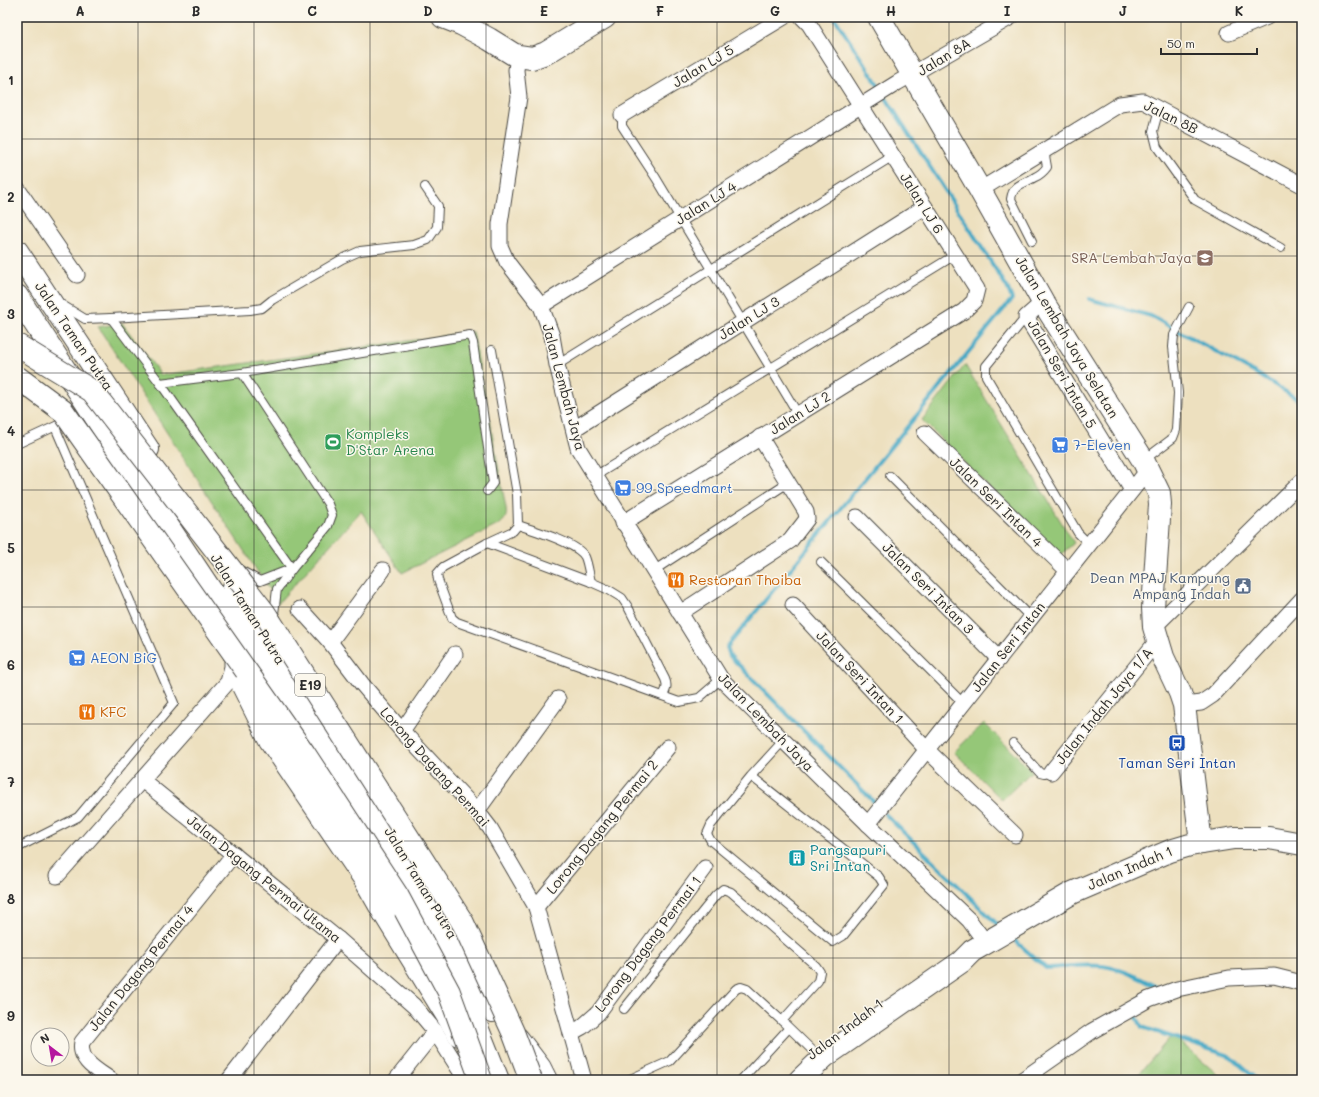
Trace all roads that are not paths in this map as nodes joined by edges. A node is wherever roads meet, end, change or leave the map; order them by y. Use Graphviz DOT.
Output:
graph roads {
  1 [pos="443,17"];
  2 [pos="605,17"];
  3 [pos="784,17"];
  4 [pos="802,17"];
  5 [pos="879,17"];
  6 [pos="1011,17"];
  7 [pos="1267,17"];
  8 [pos="1228,33"];
  9 [pos="518,56"];
  10 [pos="905,79"];
  11 [pos="866,103"];
  12 [pos="1159,109"];
  13 [pos="622,115"];
  14 [pos="1044,150"];
  15 [pos="893,156"];
  16 [pos="1302,185"];
  17 [pos="425,186"];
  18 [pos="17,188"];
  19 [pos="980,190"];
  20 [pos="925,207"];
  21 [pos="680,219"];
  22 [pos="1032,241"];
  23 [pos="1281,248"];
  24 [pos="17,252"];
  25 [pos="955,255"];
  26 [pos="710,269"];
  27 [pos="77,275"];
  28 [pos="17,296"];
  29 [pos="48,296"];
  30 [pos="974,301"];
  31 [pos="1043,302"];
  32 [pos="541,306"];
  33 [pos="1189,307"];
  34 [pos="1026,317"];
  35 [pos="111,318"];
  36 [pos="742,322"];
  37 [pos="17,345"];
  38 [pos="492,350"];
  39 [pos="557,365"];
  40 [pos="770,368"];
  41 [pos="242,373"];
  42 [pos="17,377"];
  43 [pos="160,383"];
  44 [pos="114,397"];
  45 [pos="83,413"];
  46 [pos="798,414"];
  47 [pos="55,427"];
  48 [pos="574,429"];
  49 [pos="925,433"];
  50 [pos="760,437"];
  51 [pos="17,444"];
  52 [pos="1145,465"];
  53 [pos="595,476"];
  54 [pos="890,476"];
  55 [pos="1302,481"];
  56 [pos="788,483"];
  57 [pos="1132,490"];
  58 [pos="487,491"];
  59 [pos="191,516"];
  60 [pos="857,517"];
  61 [pos="623,523"];
  62 [pos="518,525"];
  63 [pos="487,543"];
  64 [pos="1090,544"];
  65 [pos="820,562"];
  66 [pos="292,568"];
  67 [pos="383,570"];
  68 [pos="653,570"];
  69 [pos="1068,571"];
  70 [pos="591,582"];
  71 [pos="1302,599"];
  72 [pos="792,605"];
  73 [pos="300,608"];
  74 [pos="680,613"];
  75 [pos="218,616"];
  76 [pos="1031,618"];
  77 [pos="1156,634"];
  78 [pos="330,642"];
  79 [pos="455,654"];
  80 [pos="999,659"];
  81 [pos="720,678"];
  82 [pos="228,682"];
  83 [pos="663,696"];
  84 [pos="558,699"];
  85 [pos="282,700"];
  86 [pos="964,704"];
  87 [pos="310,705"];
  88 [pos="1184,706"];
  89 [pos="402,731"];
  90 [pos="783,740"];
  91 [pos="1013,743"];
  92 [pos="668,747"];
  93 [pos="927,750"];
  94 [pos="1051,772"];
  95 [pos="751,776"];
  96 [pos="142,780"];
  97 [pos="477,811"];
  98 [pos="868,824"];
  99 [pos="1014,835"];
  100 [pos="1201,843"];
  101 [pos="1302,844"];
  102 [pos="17,848"];
  103 [pos="234,854"];
  104 [pos="705,868"];
  105 [pos="57,876"];
  106 [pos="536,907"];
  107 [pos="338,939"];
  108 [pos="979,947"];
  109 [pos="1302,983"];
  110 [pos="624,1009"];
  111 [pos="782,1021"];
  112 [pos="788,1028"];
  113 [pos="434,1031"];
  114 [pos="513,1032"];
  115 [pos="571,1033"];
  116 [pos="812,1050"];
  117 [pos="1027,1079"];
  118 [pos="111,1080"];
  119 [pos="229,1080"];
  120 [pos="396,1080"];
  121 [pos="466,1080"];
  122 [pos="481,1080"];
  123 [pos="487,1080"];
  124 [pos="498,1080"];
  125 [pos="521,1080"];
  126 [pos="531,1080"];
  127 [pos="546,1080"];
  128 [pos="584,1080"];
  129 [pos="628,1080"];
  130 [pos="741,1080"];
  131 [pos="784,1080"];
  132 [pos="800,1080"];
  1 -- 9 [label="main road"];
  2 -- 9 [label="main road"];
  3 -- 13 [label="street, Jalan LJ 5"];
  4 -- 11 [label="street"];
  5 -- 10 [label="main road, Jalan Lembah Jaya Selatan"];
  6 -- 10 [label="street, Jalan 8A"];
  7 -- 8 [label="street"];
  9 -- 32 [label="street, Jalan Lembah Jaya"];
  10 -- 11 [label="street, Jalan 8A"];
  10 -- 19 [label="main road, Jalan Lembah Jaya Selatan"];
  11 -- 15 [label="street, Jalan LJ 6"];
  11 -- 21 [label="street, Jalan LJ 4"];
  12 -- 14 [label="street, Jalan 8B"];
  12 -- 16 [label="street, Jalan 8B"];
  12 -- 23 [label="lane"];
  13 -- 21 [label="lane"];
  14 -- 19 [label="street, Jalan 8B"];
  14 -- 22 [label="lane"];
  15 -- 20 [label="street, Jalan LJ 6"];
  15 -- 26 [label="lane"];
  17 -- 35 [label="lane"];
  18 -- 27 [label="street"];
  19 -- 31 [label="main road, Jalan Lembah Jaya Selatan"];
  20 -- 25 [label="street, Jalan LJ 6"];
  20 -- 36 [label="street, Jalan LJ 3"];
  21 -- 26 [label="lane"];
  21 -- 32 [label="street, Jalan LJ 4"];
  24 -- 29 [label="main road, Jalan Taman Putra"];
  25 -- 30 [label="street, Jalan LJ 6"];
  25 -- 40 [label="lane"];
  26 -- 36 [label="lane"];
  26 -- 39 [label="lane"];
  28 -- 45 [label="main road, Jalan Taman Putra"];
  29 -- 35 [label="lane"];
  29 -- 44 [label="main road, Jalan Taman Putra"];
  30 -- 46 [label="street, Jalan LJ 2"];
  31 -- 34 [label="street, Jalan Seri Intan 5"];
  31 -- 52 [label="main road, Jalan Lembah Jaya Selatan"];
  32 -- 39 [label="street, Jalan Lembah Jaya"];
  33 -- 52 [label="lane"];
  34 -- 57 [label="street, Jalan Seri Intan 5"];
  34 -- 64 [label="lane"];
  35 -- 43 [label="lane"];
  36 -- 40 [label="lane"];
  36 -- 48 [label="street, Jalan LJ 3"];
  37 -- 114 [label="main road, E19, bridge"];
  38 -- 62 [label="lane"];
  39 -- 48 [label="street, Jalan Lembah Jaya"];
  40 -- 46 [label="lane"];
  40 -- 53 [label="lane"];
  41 -- 43 [label="lane"];
  41 -- 58 [label="lane"];
  41 -- 66 [label="lane"];
  42 -- 75 [label="main road, bridge"];
  43 -- 66 [label="lane"];
  44 -- 45 [label="lane"];
  44 -- 59 [label="main road, Jalan Taman Putra"];
  45 -- 47 [label="lane"];
  45 -- 75 [label="main road, Jalan Taman Putra"];
  46 -- 50 [label="street, Jalan LJ 2"];
  47 -- 51 [label="lane"];
  47 -- 102 [label="lane"];
  48 -- 53 [label="street, Jalan Lembah Jaya"];
  49 -- 69 [label="street, Jalan Seri Intan 4"];
  50 -- 56 [label="street"];
  50 -- 61 [label="street, Jalan LJ 2"];
  52 -- 57 [label="street, Jalan Seri Intan"];
  52 -- 77 [label="main road, Jalan Lembah Jaya Selatan"];
  53 -- 61 [label="street, Jalan Lembah Jaya"];
  54 -- 76 [label="lane"];
  55 -- 77 [label="street, Jalan Indah Jaya 1/A"];
  56 -- 68 [label="lane"];
  56 -- 74 [label="street"];
  57 -- 64 [label="street, Jalan Seri Intan"];
  59 -- 66 [label="lane"];
  59 -- 87 [label="main road, Jalan Taman Putra"];
  60 -- 80 [label="street, Jalan Seri Intan 3"];
  61 -- 68 [label="street, Jalan Lembah Jaya"];
  62 -- 63 [label="lane"];
  62 -- 70 [label="lane"];
  63 -- 70 [label="lane"];
  63 -- 83 [label="lane"];
  64 -- 69 [label="street, Jalan Seri Intan"];
  65 -- 86 [label="lane"];
  66 -- 87 [label="lane"];
  67 -- 78 [label="street"];
  68 -- 74 [label="street, Jalan Lembah Jaya"];
  69 -- 76 [label="street, Jalan Seri Intan"];
  70 -- 83 [label="lane"];
  71 -- 88 [label="street"];
  72 -- 93 [label="street, Jalan Seri Intan 1"];
  73 -- 78 [label="street, Lorong Dagang Permai"];
  74 -- 81 [label="street, Jalan Lembah Jaya"];
  75 -- 82 [label="street"];
  75 -- 85 [label="main road, Jalan Taman Putra"];
  75 -- 122 [label="main road, bridge"];
  75 -- 123 [label="main road, bridge"];
  76 -- 80 [label="street, Jalan Seri Intan"];
  77 -- 88 [label="main road, Jalan Lembah Jaya Selatan"];
  77 -- 94 [label="street, Jalan Indah Jaya 1/A"];
  78 -- 89 [label="street, Lorong Dagang Permai"];
  79 -- 89 [label="street"];
  80 -- 86 [label="street, Jalan Seri Intan"];
  81 -- 83 [label="lane"];
  81 -- 90 [label="street, Jalan Lembah Jaya"];
  82 -- 85 [label="street"];
  82 -- 96 [label="street"];
  84 -- 97 [label="street"];
  85 -- 124 [label="main road, Jalan Taman Putra"];
  86 -- 93 [label="street, Jalan Seri Intan"];
  87 -- 125 [label="main road, Jalan Taman Putra"];
  88 -- 100 [label="main road, Jalan Lembah Jaya Selatan"];
  89 -- 97 [label="street, Lorong Dagang Permai"];
  90 -- 95 [label="lane"];
  90 -- 98 [label="street, Jalan Lembah Jaya"];
  91 -- 94 [label="lane"];
  92 -- 106 [label="street, Lorong Dagang Permai 2"];
  93 -- 98 [label="street, Jalan Seri Intan"];
  93 -- 99 [label="street, Jalan Seri Intan 1"];
  95 -- 95 [label="lane"];
  96 -- 103 [label="street, Jalan Dagang Permai Utama"];
  96 -- 105 [label="street"];
  97 -- 106 [label="street, Lorong Dagang Permai"];
  98 -- 108 [label="street, Jalan Lembah Jaya"];
  100 -- 101 [label="main road, Jalan Indah 1"];
  100 -- 108 [label="main road, Jalan Indah 1"];
  103 -- 107 [label="street, Jalan Dagang Permai Utama"];
  103 -- 118 [label="street, Jalan Dagang Permai 4"];
  104 -- 115 [label="street, Lorong Dagang Permai 1"];
  106 -- 115 [label="street, Lorong Dagang Permai"];
  107 -- 113 [label="street, Jalan Dagang Permai Utama"];
  107 -- 119 [label="street"];
  108 -- 116 [label="main road, Jalan Indah 1"];
  108 -- 132 [label="main road, Jalan Indah 1"];
  109 -- 117 [label="street"];
  110 -- 111 [label="lane"];
  111 -- 112 [label="lane"];
  111 -- 129 [label="lane"];
  112 -- 116 [label="lane"];
  112 -- 130 [label="lane"];
  113 -- 120 [label="street"];
  113 -- 121 [label="street, Jalan Dagang Permai Utama"];
  114 -- 126 [label="main road, E19, bridge"];
  114 -- 127 [label="main road, bridge"];
  115 -- 128 [label="street, Lorong Dagang Permai"];
  116 -- 131 [label="main road, Jalan Indah 1"];
}
